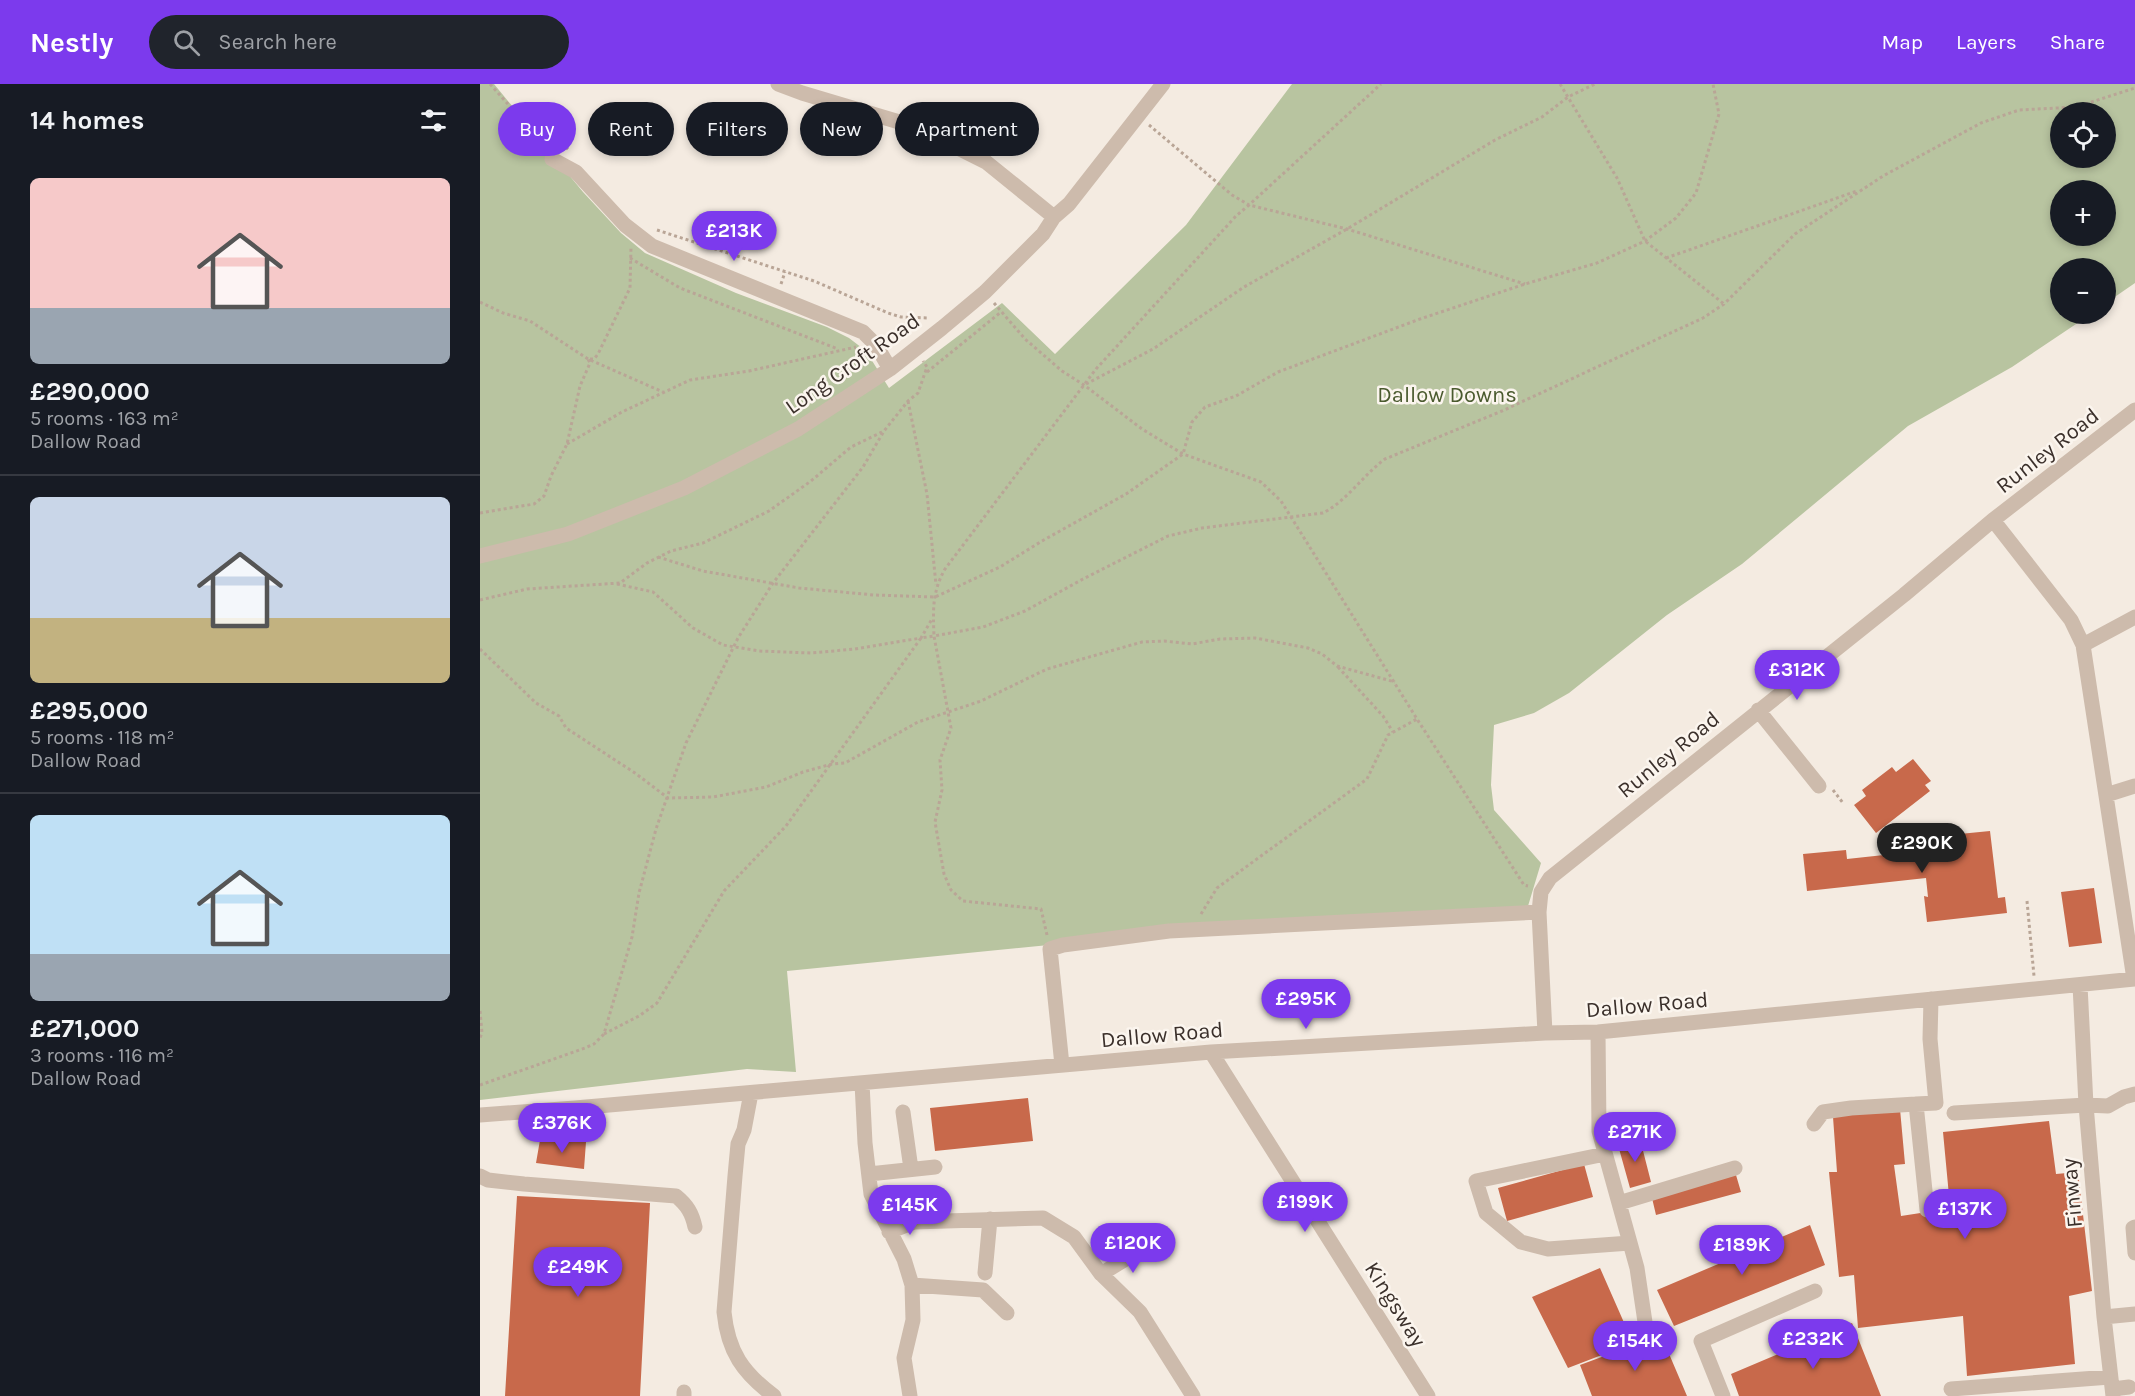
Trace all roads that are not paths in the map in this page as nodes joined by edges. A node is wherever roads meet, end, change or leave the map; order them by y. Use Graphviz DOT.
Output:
graph roads {
  1 [pos="778,84"];
  2 [pos="1163,84"];
  3 [pos="558,162"];
  4 [pos="1054,217"];
  5 [pos="890,369"];
  6 [pos="2135,410"];
  7 [pos="1993,520"];
  8 [pos="480,556"];
  9 [pos="2135,617"];
  10 [pos="2084,645"];
  11 [pos="1758,710"];
  12 [pos="1819,786"];
  13 [pos="2135,786"];
  14 [pos="2106,795"];
  15 [pos="1539,912"];
  16 [pos="2135,979"];
  17 [pos="2080,985"];
  18 [pos="1931,999"];
  19 [pos="1599,1032"];
  20 [pos="1545,1033"];
  21 [pos="1212,1052"];
  22 [pos="1062,1065"];
  23 [pos="862,1083"];
  24 [pos="751,1093"];
  25 [pos="2135,1094"];
  26 [pos="1916,1104"];
  27 [pos="2086,1105"];
  28 [pos="903,1112"];
  29 [pos="1954,1113"];
  30 [pos="480,1114"];
  31 [pos="1814,1124"];
  32 [pos="1605,1154"];
  33 [pos="935,1167"];
  34 [pos="1735,1168"];
  35 [pos="911,1169"];
  36 [pos="868,1174"];
  37 [pos="480,1176"];
  38 [pos="1619,1203"];
  39 [pos="1927,1210"];
  40 [pos="990,1218"];
  41 [pos="695,1227"];
  42 [pos="2135,1227"];
  43 [pos="889,1232"];
  44 [pos="1630,1243"];
  45 [pos="1147,1246"];
  46 [pos="2135,1253"];
  47 [pos="985,1273"];
  48 [pos="1101,1274"];
  49 [pos="912,1285"];
  50 [pos="1815,1291"];
  51 [pos="1007,1313"];
  52 [pos="2135,1314"];
  53 [pos="2104,1317"];
  54 [pos="1645,1322"];
  55 [pos="2112,1387"];
  56 [pos="2129,1387"];
  57 [pos="1951,1389"];
  58 [pos="774,1396"];
  59 [pos="910,1396"];
  60 [pos="1193,1396"];
  61 [pos="1428,1396"];
  62 [pos="1724,1396"];
  1 -- 4 [label="street"];
  2 -- 4 [label="street, Long Croft Road"];
  3 -- 5 [label="street"];
  4 -- 5 [label="street, Long Croft Road"];
  5 -- 8 [label="street, Long Croft Road"];
  6 -- 7 [label="street, Runley Road"];
  7 -- 10 [label="street"];
  7 -- 11 [label="street, Runley Road"];
  9 -- 10 [label="street"];
  10 -- 14 [label="street"];
  11 -- 12 [label="street"];
  11 -- 15 [label="street, Runley Road"];
  13 -- 14 [label="street"];
  14 -- 16 [label="street"];
  15 -- 20 [label="street"];
  15 -- 22 [label="street"];
  16 -- 17 [label="street, Dallow Road"];
  17 -- 18 [label="street, Dallow Road"];
  17 -- 27 [label="street, Finway"];
  18 -- 19 [label="street, Dallow Road"];
  18 -- 26 [label="street"];
  19 -- 20 [label="street, Dallow Road"];
  19 -- 32 [label="street"];
  20 -- 21 [label="street, Dallow Road"];
  21 -- 22 [label="street, Dallow Road"];
  21 -- 61 [label="street, Kingsway"];
  22 -- 23 [label="street, Dallow Road"];
  23 -- 24 [label="street, Dallow Road"];
  23 -- 36 [label="street"];
  24 -- 30 [label="street, Dallow Road"];
  24 -- 58 [label="street"];
  25 -- 27 [label="street"];
  26 -- 31 [label="street"];
  26 -- 39 [label="street"];
  27 -- 29 [label="street"];
  27 -- 53 [label="street, Finway"];
  28 -- 35 [label="street"];
  32 -- 38 [label="street"];
  32 -- 44 [label="street"];
  33 -- 35 [label="street"];
  34 -- 38 [label="street"];
  35 -- 36 [label="street"];
  36 -- 43 [label="street"];
  37 -- 41 [label="street"];
  38 -- 44 [label="street"];
  40 -- 43 [label="street"];
  40 -- 47 [label="street"];
  40 -- 48 [label="street"];
  42 -- 46 [label="street"];
  43 -- 49 [label="street"];
  44 -- 54 [label="street"];
  45 -- 48 [label="street"];
  48 -- 60 [label="street"];
  49 -- 51 [label="street"];
  49 -- 59 [label="street"];
  50 -- 62 [label="street"];
  52 -- 53 [label="street"];
  53 -- 55 [label="street, Finway"];
  55 -- 56 [label="street"];
  55 -- 57 [label="street"];
}
